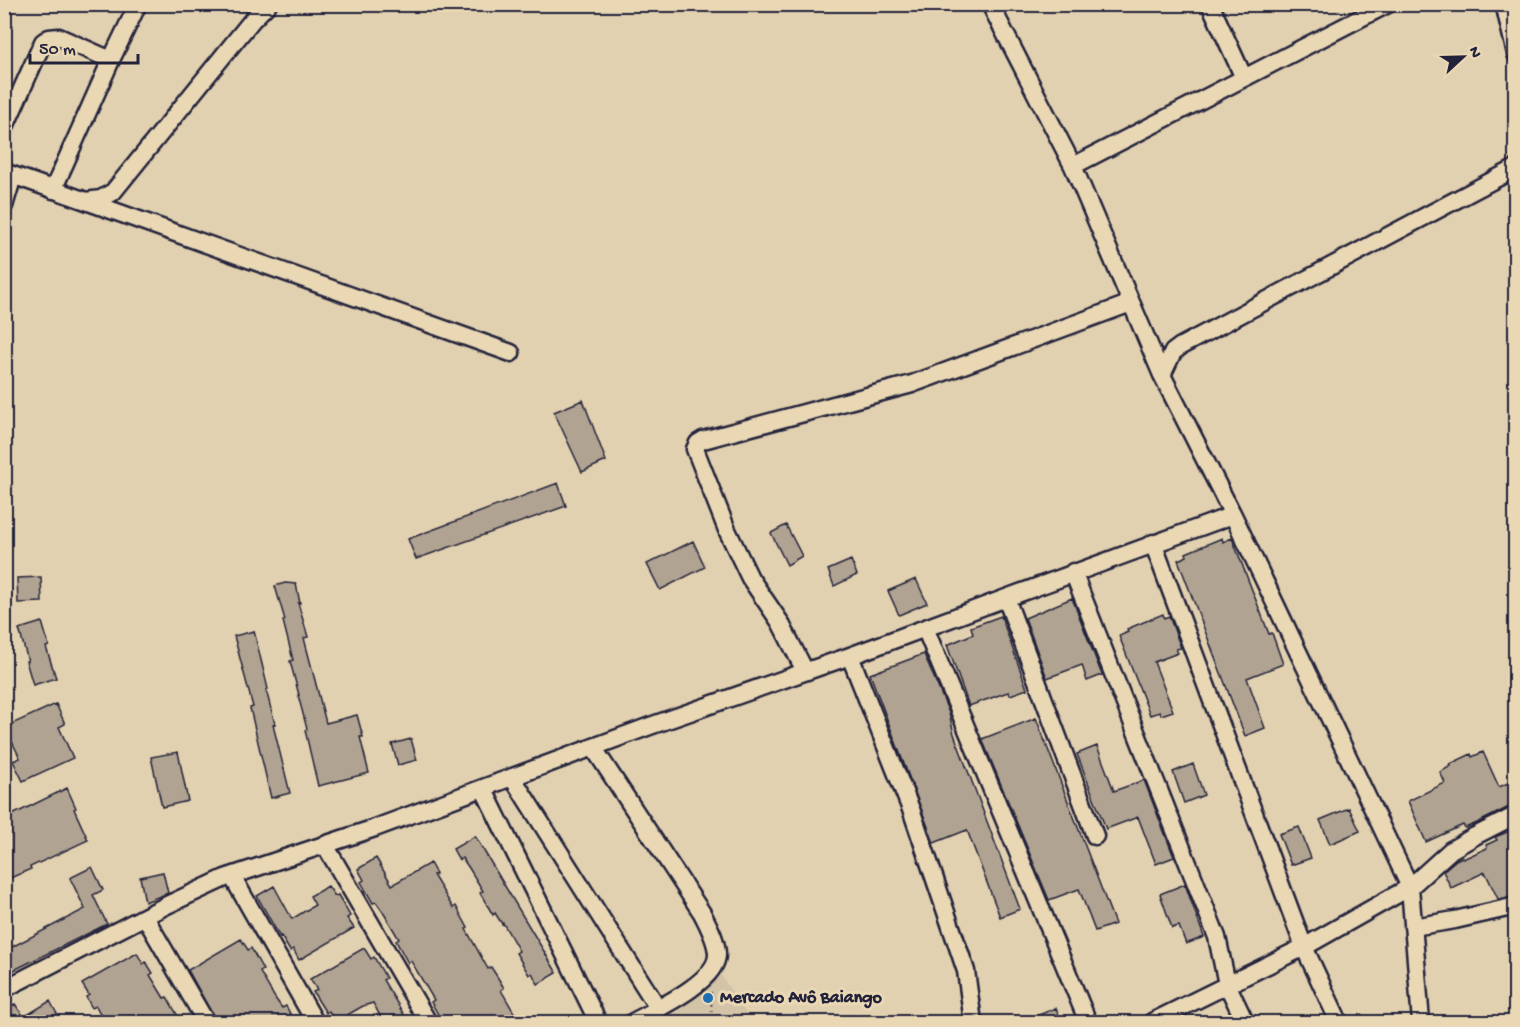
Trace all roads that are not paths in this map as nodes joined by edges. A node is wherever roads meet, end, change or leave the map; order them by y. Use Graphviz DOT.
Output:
graph roads {
  1 [pos="138,4"];
  2 [pos="268,4"];
  3 [pos="990,4"];
  4 [pos="1210,4"];
  5 [pos="1388,4"];
  6 [pos="1504,4"];
  7 [pos="251,12"];
  8 [pos="1515,54"];
  9 [pos="111,60"];
  10 [pos="1244,78"];
  11 [pos="4,129"];
  12 [pos="1073,166"];
  13 [pos="1515,168"];
  14 [pos="9,174"];
  15 [pos="53,190"];
  16 [pos="86,201"];
  17 [pos="4,206"];
  18 [pos="1131,303"];
  19 [pos="511,352"];
  20 [pos="1162,375"];
  21 [pos="1233,515"];
  22 [pos="1153,543"];
  23 [pos="1073,572"];
  24 [pos="1006,598"];
  25 [pos="925,628"];
  26 [pos="850,656"];
  27 [pos="805,671"];
  28 [pos="593,747"];
  29 [pos="512,777"];
  30 [pos="483,788"];
  31 [pos="1515,815"];
  32 [pos="1095,836"];
  33 [pos="325,845"];
  34 [pos="232,876"];
  35 [pos="1410,886"];
  36 [pos="1515,906"];
  37 [pos="145,916"];
  38 [pos="1413,927"];
  39 [pos="1304,947"];
  40 [pos="1227,984"];
  41 [pos="4,989"];
  42 [pos="658,1008"];
  43 [pos="206,1023"];
  44 [pos="315,1023"];
  45 [pos="428,1023"];
  46 [pos="598,1023"];
  47 [pos="633,1023"];
  48 [pos="973,1023"];
  49 [pos="1088,1023"];
  50 [pos="1152,1023"];
  51 [pos="1245,1023"];
  52 [pos="1339,1023"];
  53 [pos="1421,1023"];
  1 -- 9 [label="street"];
  2 -- 7 [label="street"];
  3 -- 12 [label="street"];
  4 -- 10 [label="street"];
  5 -- 10 [label="street"];
  6 -- 8 [label="street"];
  7 -- 16 [label="street"];
  9 -- 11 [label="street"];
  9 -- 15 [label="street"];
  10 -- 12 [label="street"];
  12 -- 18 [label="street"];
  13 -- 20 [label="street"];
  14 -- 15 [label="street"];
  14 -- 17 [label="street"];
  15 -- 16 [label="street"];
  16 -- 19 [label="street"];
  18 -- 20 [label="street"];
  18 -- 27 [label="street"];
  20 -- 21 [label="street"];
  21 -- 22 [label="street"];
  21 -- 35 [label="street"];
  22 -- 23 [label="street"];
  22 -- 39 [label="street"];
  23 -- 24 [label="street"];
  23 -- 40 [label="street"];
  24 -- 25 [label="street"];
  24 -- 32 [label="street"];
  25 -- 26 [label="street"];
  25 -- 49 [label="street"];
  26 -- 27 [label="street"];
  26 -- 48 [label="street"];
  27 -- 28 [label="street"];
  28 -- 29 [label="street"];
  28 -- 42 [label="street"];
  29 -- 30 [label="street"];
  29 -- 42 [label="street"];
  30 -- 33 [label="street"];
  30 -- 46 [label="street"];
  31 -- 35 [label="street"];
  33 -- 34 [label="street"];
  33 -- 45 [label="street"];
  34 -- 37 [label="street"];
  34 -- 44 [label="street"];
  35 -- 38 [label="street"];
  35 -- 39 [label="street"];
  36 -- 38 [label="street"];
  37 -- 41 [label="street"];
  37 -- 43 [label="street"];
  38 -- 53 [label="street"];
  39 -- 40 [label="street"];
  39 -- 52 [label="street"];
  40 -- 50 [label="street"];
  40 -- 51 [label="street"];
  42 -- 47 [label="street"];
}
